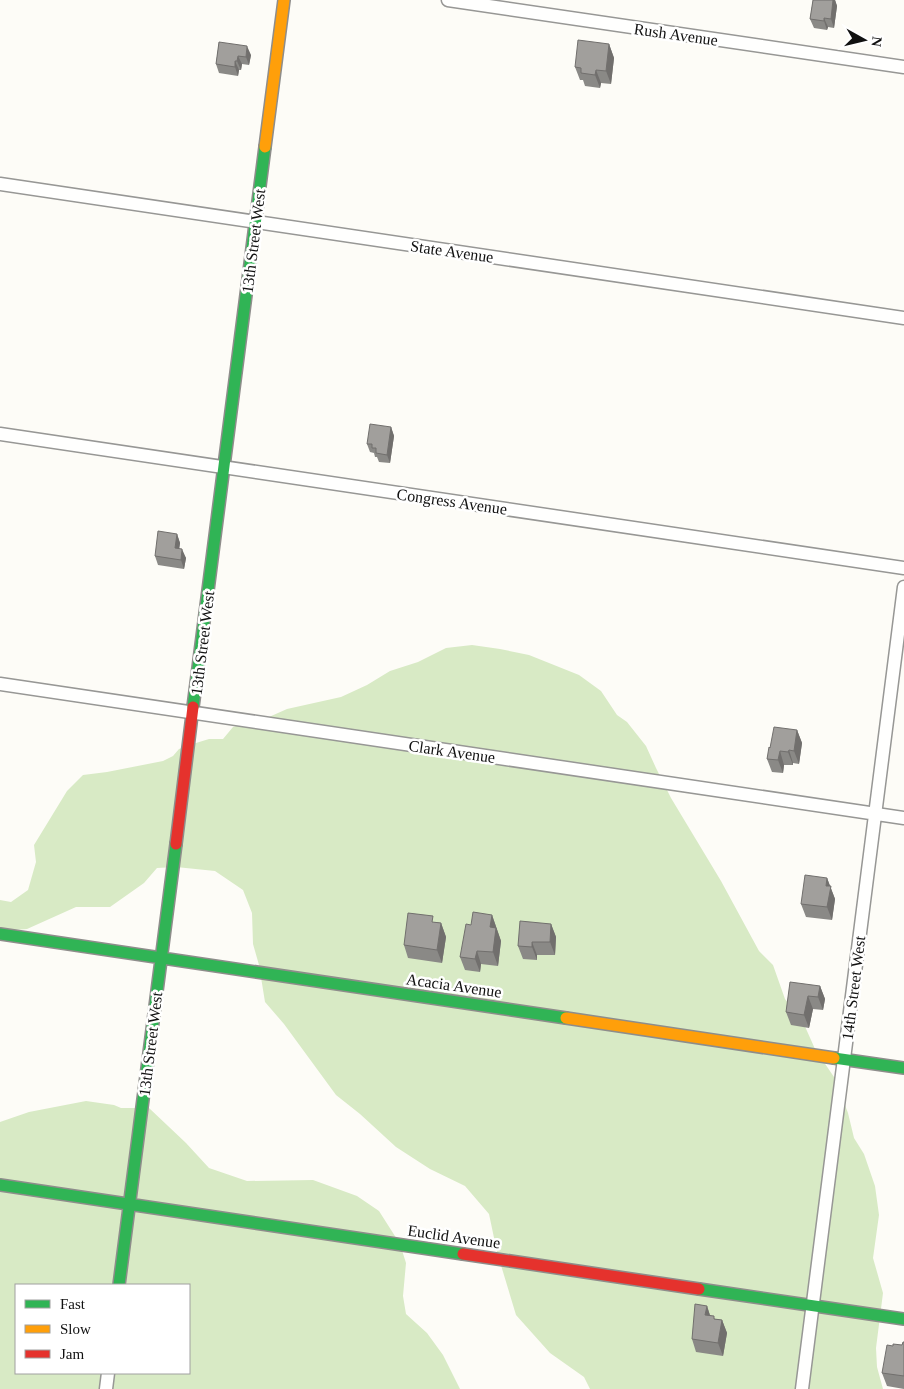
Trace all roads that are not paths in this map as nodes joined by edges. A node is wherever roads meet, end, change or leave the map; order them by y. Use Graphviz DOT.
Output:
graph roads {
  1 [pos="284,0"];
  2 [pos="448,0"];
  3 [pos="904,67"];
  4 [pos="0,184"];
  5 [pos="256,222"];
  6 [pos="904,318"];
  7 [pos="0,434"];
  8 [pos="224,467"];
  9 [pos="904,568"];
  10 [pos="904,587"];
  11 [pos="0,684"];
  12 [pos="192,712"];
  13 [pos="875,814"];
  14 [pos="904,818"];
  15 [pos="0,934"];
  16 [pos="160,958"];
  17 [pos="844,1059"];
  18 [pos="904,1068"];
  19 [pos="0,1185"];
  20 [pos="130,1204"];
  21 [pos="119,1284"];
  22 [pos="812,1306"];
  23 [pos="904,1320"];
  24 [pos="108,1374"];
  25 [pos="106,1389"];
  26 [pos="802,1389"];
  1 -- 5 [label="street, 13th Street West"];
  2 -- 3 [label="street, Rush Avenue"];
  4 -- 5 [label="street, State Avenue"];
  5 -- 6 [label="street, State Avenue"];
  5 -- 8 [label="street, 13th Street West"];
  7 -- 8 [label="street, Congress Avenue"];
  8 -- 9 [label="street, Congress Avenue"];
  8 -- 12 [label="street, 13th Street West"];
  10 -- 13 [label="street, 14th Street West"];
  11 -- 12 [label="street, Clark Avenue"];
  12 -- 13 [label="street, Clark Avenue"];
  12 -- 16 [label="street, 13th Street West"];
  13 -- 14 [label="street, Clark Avenue"];
  13 -- 17 [label="street, 14th Street West"];
  15 -- 16 [label="street, Acacia Avenue"];
  16 -- 17 [label="street, Acacia Avenue"];
  16 -- 20 [label="street, 13th Street West"];
  17 -- 18 [label="street, Acacia Avenue"];
  17 -- 22 [label="street, 14th Street West"];
  19 -- 20 [label="street, Euclid Avenue"];
  20 -- 21 [label="street, 13th Street West"];
  20 -- 22 [label="street, Euclid Avenue"];
  22 -- 23 [label="street, Euclid Avenue"];
  22 -- 26 [label="street, 14th Street West"];
  24 -- 25 [label="street"];
}
